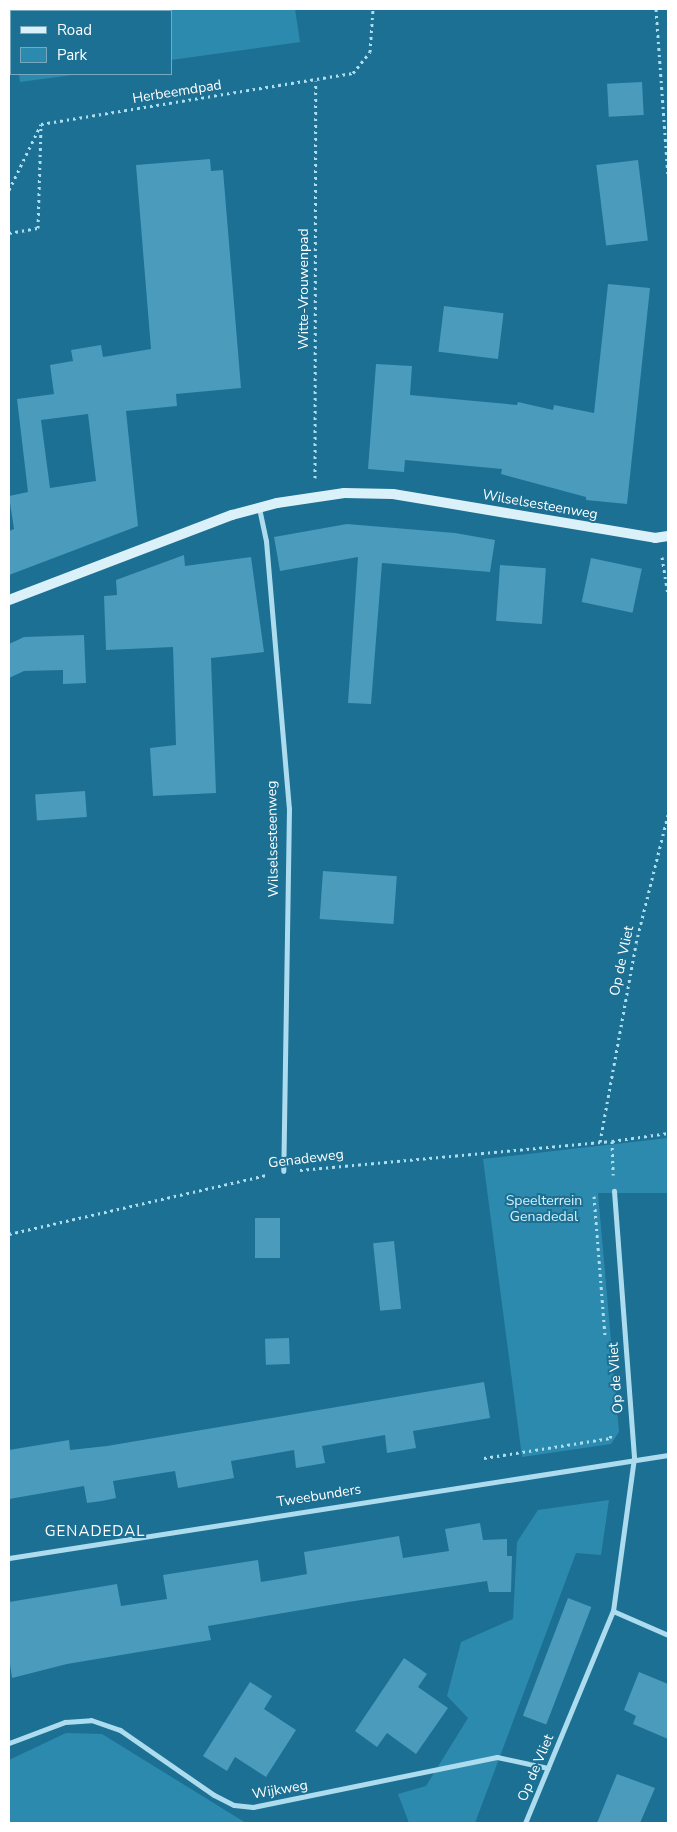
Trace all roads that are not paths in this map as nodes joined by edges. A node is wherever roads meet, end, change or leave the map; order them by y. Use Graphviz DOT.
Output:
graph roads {
  1 [pos="259,507"];
  2 [pos="668,536"];
  3 [pos="9,600"];
  4 [pos="283,1172"];
  5 [pos="614,1191"];
  6 [pos="668,1455"];
  7 [pos="634,1458"];
  8 [pos="9,1558"];
  9 [pos="613,1612"];
  10 [pos="668,1635"];
  11 [pos="9,1743"];
  12 [pos="548,1768"];
  13 [pos="525,1823"];
  1 -- 2 [label="street, Wilselsesteenweg"];
  1 -- 3 [label="street, Wilselsesteenweg"];
  1 -- 4 [label="street, Wilselsesteenweg"];
  5 -- 7 [label="street, Op de Vliet"];
  6 -- 7 [label="street, Tweebunders"];
  7 -- 8 [label="street, Tweebunders"];
  7 -- 9 [label="street, Op de Vliet"];
  9 -- 10 [label="street"];
  9 -- 12 [label="street, Op de Vliet"];
  11 -- 12 [label="street, Wijkweg"];
  12 -- 13 [label="street, Op de Vliet"];
}
